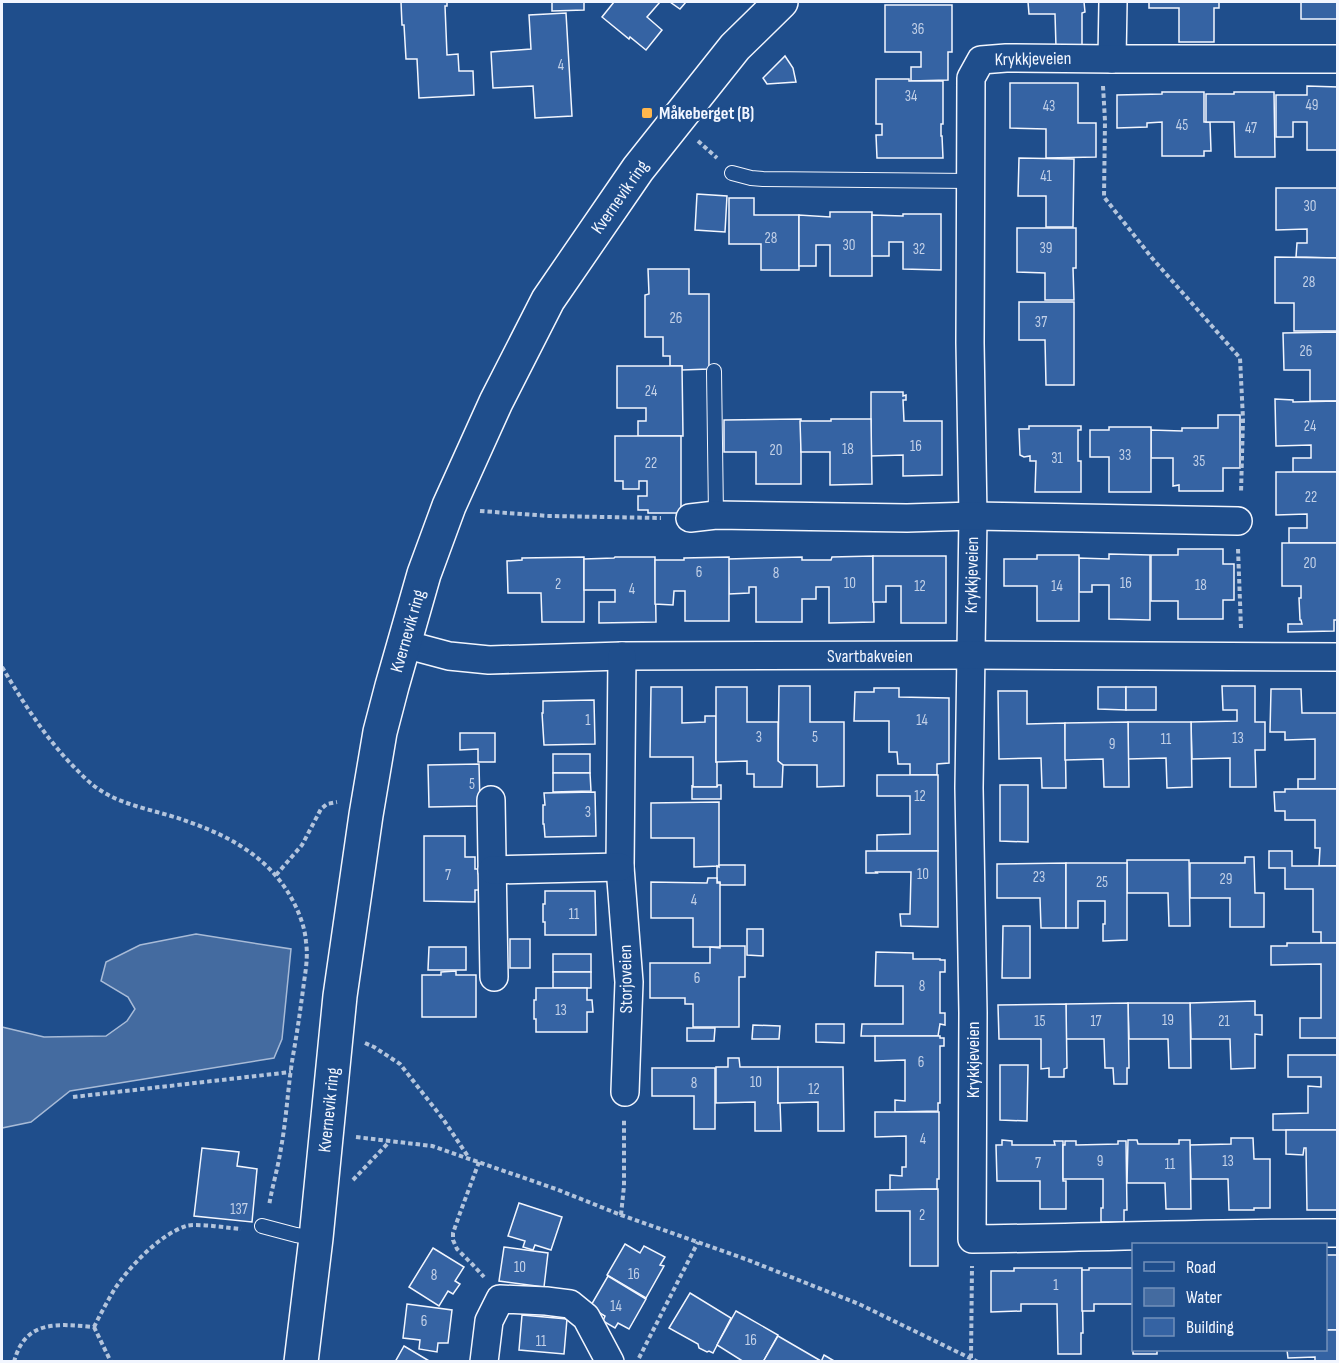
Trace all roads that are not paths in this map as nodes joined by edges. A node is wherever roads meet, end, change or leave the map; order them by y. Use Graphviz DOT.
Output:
graph roads {
  1 [pos="1113,2"];
  2 [pos="775,3"];
  3 [pos="1338,59"];
  4 [pos="1107,70"];
  5 [pos="732,172"];
  6 [pos="970,181"];
  7 [pos="714,371"];
  8 [pos="703,516"];
  9 [pos="973,516"];
  10 [pos="1238,521"];
  11 [pos="404,644"];
  12 [pos="970,655"];
  13 [pos="622,656"];
  14 [pos="1338,657"];
  15 [pos="491,800"];
  16 [pos="620,867"];
  17 [pos="492,870"];
  18 [pos="494,977"];
  19 [pos="625,1092"];
  20 [pos="262,1226"];
  21 [pos="1338,1233"];
  22 [pos="316,1238"];
  23 [pos="301,1362"];
  24 [pos="484,1362"];
  25 [pos="610,1362"];
  1 -- 4 [label="street"];
  2 -- 11 [label="main road, Kvernevik ring"];
  3 -- 4 [label="street, Krykkjeveien"];
  4 -- 6 [label="street, Krykkjeveien"];
  5 -- 6 [label="lane"];
  6 -- 9 [label="street, Krykkjeveien"];
  7 -- 8 [label="lane"];
  8 -- 9 [label="street, Krykkjeveien"];
  9 -- 10 [label="street, Krykkjeveien"];
  9 -- 12 [label="street, Krykkjeveien"];
  11 -- 13 [label="street, Svartbakveien"];
  11 -- 22 [label="main road, Kvernevik ring"];
  12 -- 13 [label="street, Svartbakveien"];
  12 -- 14 [label="street, Svartbakveien"];
  12 -- 21 [label="street, Krykkjeveien"];
  13 -- 16 [label="street, Storjoveien"];
  15 -- 17 [label="street"];
  16 -- 17 [label="street"];
  16 -- 19 [label="street, Storjoveien"];
  17 -- 18 [label="street"];
  20 -- 22 [label="lane"];
  22 -- 23 [label="main road, Kvernevik ring"];
  24 -- 25 [label="street"];
}
